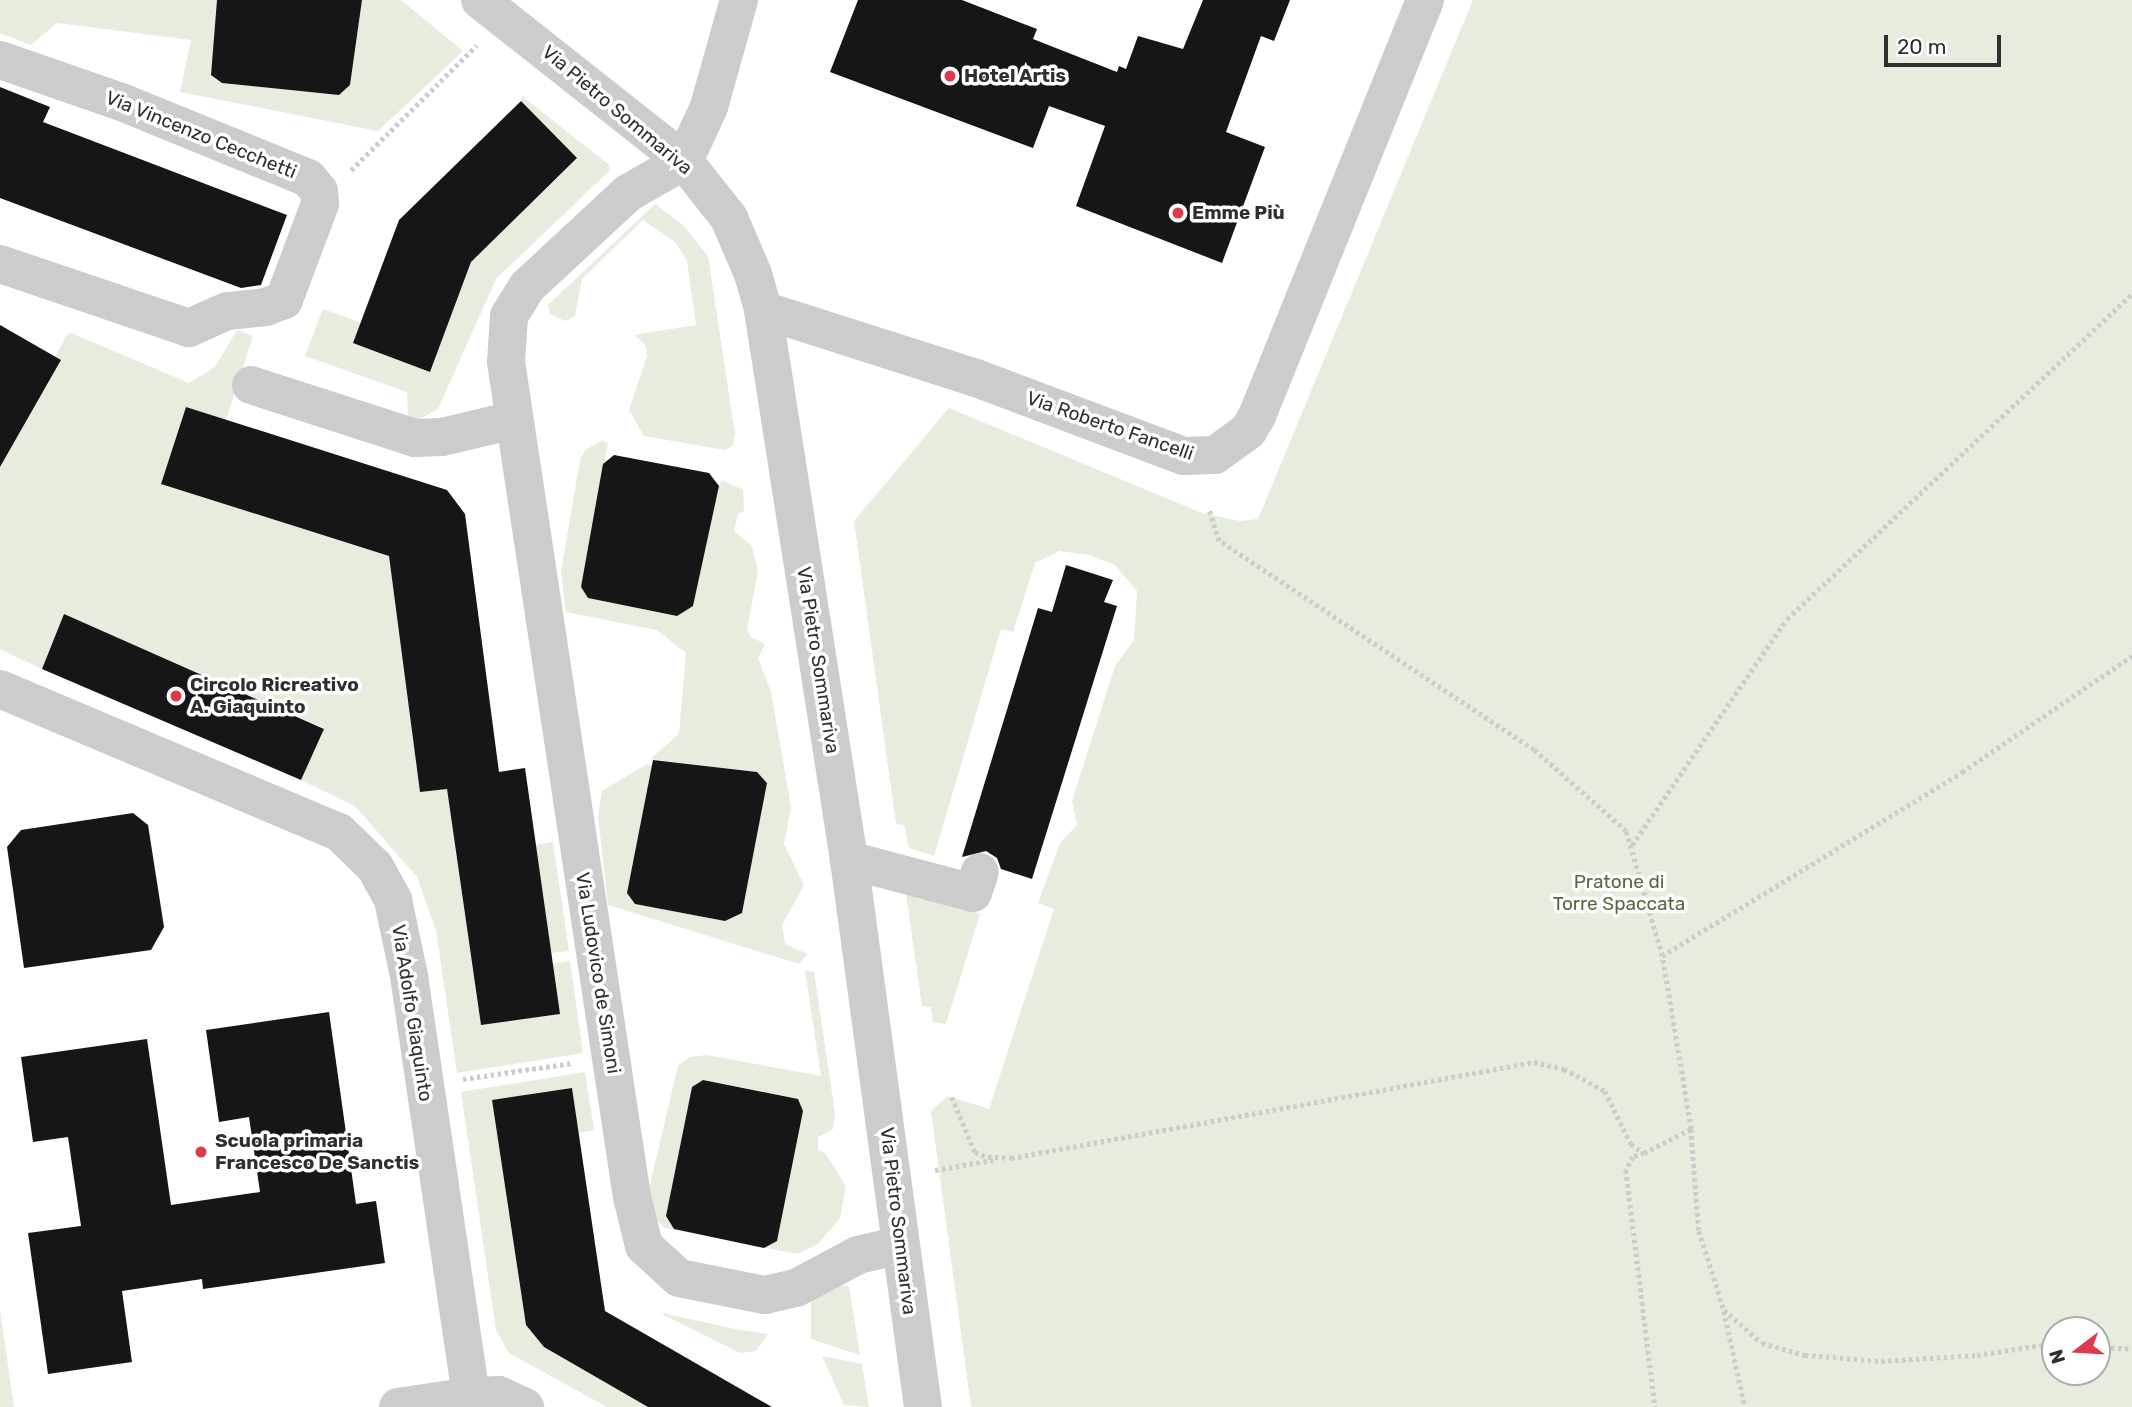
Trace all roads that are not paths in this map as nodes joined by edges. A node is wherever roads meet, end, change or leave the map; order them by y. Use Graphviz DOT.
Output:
graph roads {
  1 [pos="739,0"];
  2 [pos="1425,0"];
  3 [pos="492,10"];
  4 [pos="0,60"];
  5 [pos="684,161"];
  6 [pos="0,264"];
  7 [pos="763,310"];
  8 [pos="251,385"];
  9 [pos="514,421"];
  10 [pos="0,688"];
  11 [pos="849,860"];
  12 [pos="980,872"];
  13 [pos="900,1245"];
  14 [pos="471,1396"];
  15 [pos="398,1407"];
  16 [pos="525,1407"];
  17 [pos="923,1407"];
  1 -- 5 [label="street"];
  2 -- 7 [label="street, Via Roberto Fancelli"];
  3 -- 5 [label="street, Via Pietro Sommariva"];
  4 -- 6 [label="street, Via Vincenzo Cecchetti"];
  5 -- 7 [label="street, Via Pietro Sommariva"];
  5 -- 9 [label="street, Via Ludovico de Simoni"];
  7 -- 11 [label="street, Via Pietro Sommariva"];
  8 -- 9 [label="street"];
  9 -- 13 [label="street, Via Ludovico de Simoni"];
  10 -- 14 [label="street, Via Adolfo Giaquinto"];
  11 -- 12 [label="street"];
  11 -- 13 [label="street, Via Pietro Sommariva"];
  13 -- 17 [label="street, Via Pietro Sommariva"];
  14 -- 15 [label="street"];
  14 -- 16 [label="street"];
}
